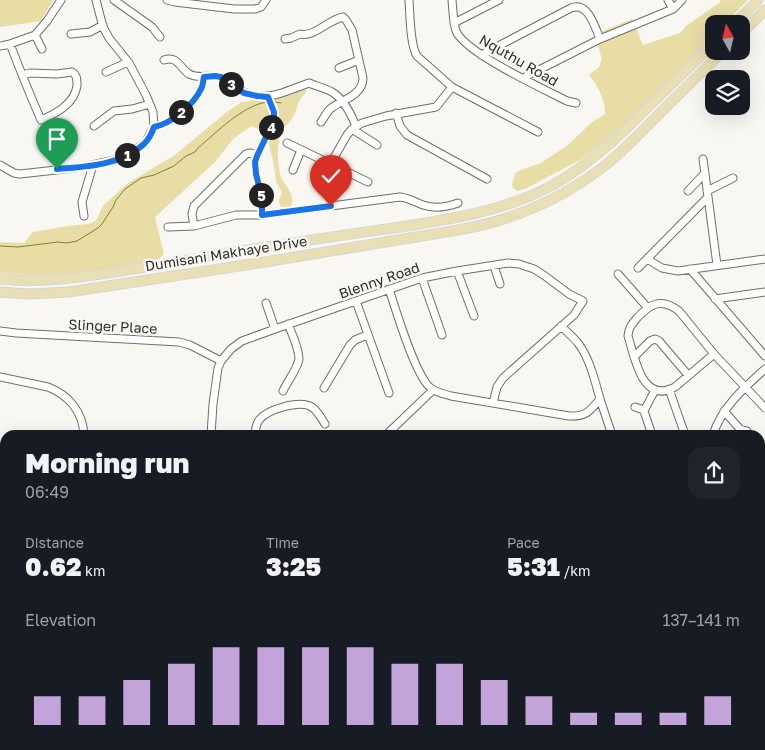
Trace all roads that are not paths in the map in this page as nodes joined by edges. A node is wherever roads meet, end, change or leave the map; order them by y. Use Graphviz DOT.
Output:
graph roads {
  1 [pos="61,0"];
  2 [pos="96,0"];
  3 [pos="114,0"];
  4 [pos="167,0"];
  5 [pos="266,0"];
  6 [pos="409,0"];
  7 [pos="452,0"];
  8 [pos="499,0"];
  9 [pos="668,0"];
  10 [pos="682,0"];
  11 [pos="758,0"];
  12 [pos="673,9"];
  13 [pos="765,10"];
  14 [pos="743,15"];
  15 [pos="454,23"];
  16 [pos="103,25"];
  17 [pos="750,25"];
  18 [pos="71,34"];
  19 [pos="35,35"];
  20 [pos="160,37"];
  21 [pos="285,39"];
  22 [pos="600,39"];
  23 [pos="10,44"];
  24 [pos="0,46"];
  25 [pos="42,49"];
  26 [pos="705,52"];
  27 [pos="481,55"];
  28 [pos="164,60"];
  29 [pos="359,60"];
  30 [pos="715,60"];
  31 [pos="128,62"];
  32 [pos="339,68"];
  33 [pos="106,72"];
  34 [pos="22,75"];
  35 [pos="204,77"];
  36 [pos="524,78"];
  37 [pos="452,88"];
  38 [pos="268,97"];
  39 [pos="343,101"];
  40 [pos="576,103"];
  41 [pos="150,104"];
  42 [pos="396,113"];
  43 [pos="321,122"];
  44 [pos="94,126"];
  45 [pos="154,127"];
  46 [pos="354,128"];
  47 [pos="538,132"];
  48 [pos="287,144"];
  49 [pos="377,145"];
  50 [pos="301,150"];
  51 [pos="257,156"];
  52 [pos="703,159"];
  53 [pos="331,164"];
  54 [pos="0,165"];
  55 [pos="93,165"];
  56 [pos="292,170"];
  57 [pos="705,173"];
  58 [pos="733,178"];
  59 [pos="487,179"];
  60 [pos="368,182"];
  61 [pos="688,191"];
  62 [pos="707,194"];
  63 [pos="458,203"];
  64 [pos="331,206"];
  65 [pos="262,215"];
  66 [pos="84,216"];
  67 [pos="194,226"];
  68 [pos="168,227"];
  69 [pos="647,259"];
  70 [pos="765,259"];
  71 [pos="717,265"];
  72 [pos="494,266"];
  73 [pos="638,268"];
  74 [pos="690,269"];
  75 [pos="457,271"];
  76 [pos="618,274"];
  77 [pos="422,278"];
  78 [pos="0,279"];
  79 [pos="500,284"];
  80 [pos="389,290"];
  81 [pos="0,292"];
  82 [pos="765,292"];
  83 [pos="715,299"];
  84 [pos="356,301"];
  85 [pos="266,303"];
  86 [pos="647,308"];
  87 [pos="474,316"];
  88 [pos="288,324"];
  89 [pos="561,326"];
  90 [pos="274,329"];
  91 [pos="0,331"];
  92 [pos="367,335"];
  93 [pos="442,335"];
  94 [pos="714,354"];
  95 [pos="765,356"];
  96 [pos="634,357"];
  97 [pos="221,361"];
  98 [pos="765,369"];
  99 [pos="688,375"];
  100 [pos="0,377"];
  101 [pos="745,387"];
  102 [pos="324,388"];
  103 [pos="669,389"];
  104 [pos="433,390"];
  105 [pos="655,390"];
  106 [pos="283,391"];
  107 [pos="389,393"];
  108 [pos="600,399"];
  109 [pos="493,403"];
  110 [pos="634,407"];
  111 [pos="765,408"];
  112 [pos="644,410"];
  113 [pos="724,411"];
  114 [pos="325,424"];
  115 [pos="83,430"];
  116 [pos="210,430"];
  117 [pos="256,430"];
  118 [pos="391,430"];
  119 [pos="610,430"];
  120 [pos="650,430"];
  121 [pos="683,430"];
  122 [pos="714,430"];
  123 [pos="744,430"];
  1 -- 19 [label="street"];
  2 -- 16 [label="street"];
  3 -- 20 [label="street"];
  4 -- 5 [label="street"];
  6 -- 37 [label="street"];
  7 -- 15 [label="street, Nquthu Road"];
  8 -- 15 [label="street"];
  9 -- 12 [label="street"];
  10 -- 12 [label="street"];
  11 -- 14 [label="main road"];
  12 -- 22 [label="street"];
  13 -- 17 [label="main road"];
  15 -- 27 [label="street, Nquthu Road"];
  16 -- 18 [label="street"];
  16 -- 31 [label="street"];
  19 -- 23 [label="street"];
  19 -- 25 [label="street"];
  21 -- 29 [label="street"];
  22 -- 27 [label="street"];
  22 -- 36 [label="street"];
  23 -- 24 [label="street"];
  23 -- 34 [label="street"];
  26 -- 78 [label="main road, Dumisani Makhaye Drive"];
  27 -- 36 [label="street, Nquthu Road"];
  28 -- 35 [label="street"];
  29 -- 32 [label="street"];
  29 -- 39 [label="street"];
  30 -- 81 [label="main road, Dumisani Makhaye Drive"];
  31 -- 33 [label="street"];
  31 -- 41 [label="street"];
  34 -- 34 [label="street"];
  35 -- 38 [label="street"];
  35 -- 45 [label="street"];
  36 -- 40 [label="street, Nquthu Road"];
  37 -- 42 [label="street"];
  37 -- 47 [label="street"];
  38 -- 39 [label="street"];
  38 -- 51 [label="street"];
  39 -- 43 [label="street"];
  39 -- 46 [label="street"];
  41 -- 44 [label="street"];
  41 -- 45 [label="street"];
  42 -- 46 [label="street"];
  42 -- 59 [label="street"];
  45 -- 55 [label="street"];
  46 -- 49 [label="street"];
  46 -- 53 [label="street"];
  48 -- 50 [label="street"];
  50 -- 53 [label="street"];
  50 -- 56 [label="street"];
  51 -- 65 [label="street"];
  51 -- 67 [label="street"];
  52 -- 57 [label="street"];
  53 -- 60 [label="street"];
  53 -- 64 [label="street"];
  54 -- 55 [label="street"];
  55 -- 66 [label="street"];
  57 -- 61 [label="street"];
  57 -- 62 [label="street"];
  58 -- 62 [label="street"];
  62 -- 69 [label="street"];
  62 -- 71 [label="street"];
  63 -- 64 [label="street"];
  64 -- 65 [label="street"];
  65 -- 67 [label="street"];
  67 -- 68 [label="street"];
  69 -- 73 [label="street"];
  69 -- 74 [label="street"];
  70 -- 71 [label="street"];
  71 -- 74 [label="street"];
  72 -- 75 [label="street, Blenny Road"];
  72 -- 79 [label="street"];
  72 -- 89 [label="street, Blenny Road"];
  74 -- 83 [label="street"];
  75 -- 77 [label="street, Blenny Road"];
  75 -- 87 [label="street"];
  76 -- 86 [label="street"];
  77 -- 80 [label="street, Blenny Road"];
  77 -- 93 [label="street"];
  80 -- 84 [label="street, Blenny Road"];
  80 -- 104 [label="street"];
  82 -- 83 [label="street"];
  83 -- 95 [label="street"];
  84 -- 88 [label="street, Blenny Road"];
  84 -- 92 [label="street"];
  85 -- 90 [label="street"];
  86 -- 94 [label="street"];
  86 -- 96 [label="street"];
  88 -- 90 [label="street, Blenny Road"];
  88 -- 106 [label="street"];
  89 -- 108 [label="street"];
  89 -- 109 [label="street"];
  90 -- 97 [label="street, Blenny Road"];
  91 -- 97 [label="street, Slinger Place"];
  92 -- 102 [label="street"];
  92 -- 107 [label="street"];
  94 -- 99 [label="street"];
  94 -- 101 [label="street"];
  96 -- 99 [label="street"];
  96 -- 105 [label="street"];
  97 -- 116 [label="street"];
  98 -- 101 [label="street"];
  99 -- 103 [label="street"];
  100 -- 115 [label="street"];
  101 -- 111 [label="street"];
  101 -- 113 [label="street"];
  103 -- 105 [label="street"];
  103 -- 121 [label="street"];
  104 -- 109 [label="street"];
  104 -- 118 [label="street"];
  105 -- 112 [label="street"];
  108 -- 109 [label="street"];
  108 -- 119 [label="street"];
  110 -- 112 [label="street"];
  112 -- 120 [label="street"];
  113 -- 122 [label="street"];
  113 -- 123 [label="street"];
  114 -- 117 [label="street"];
}
